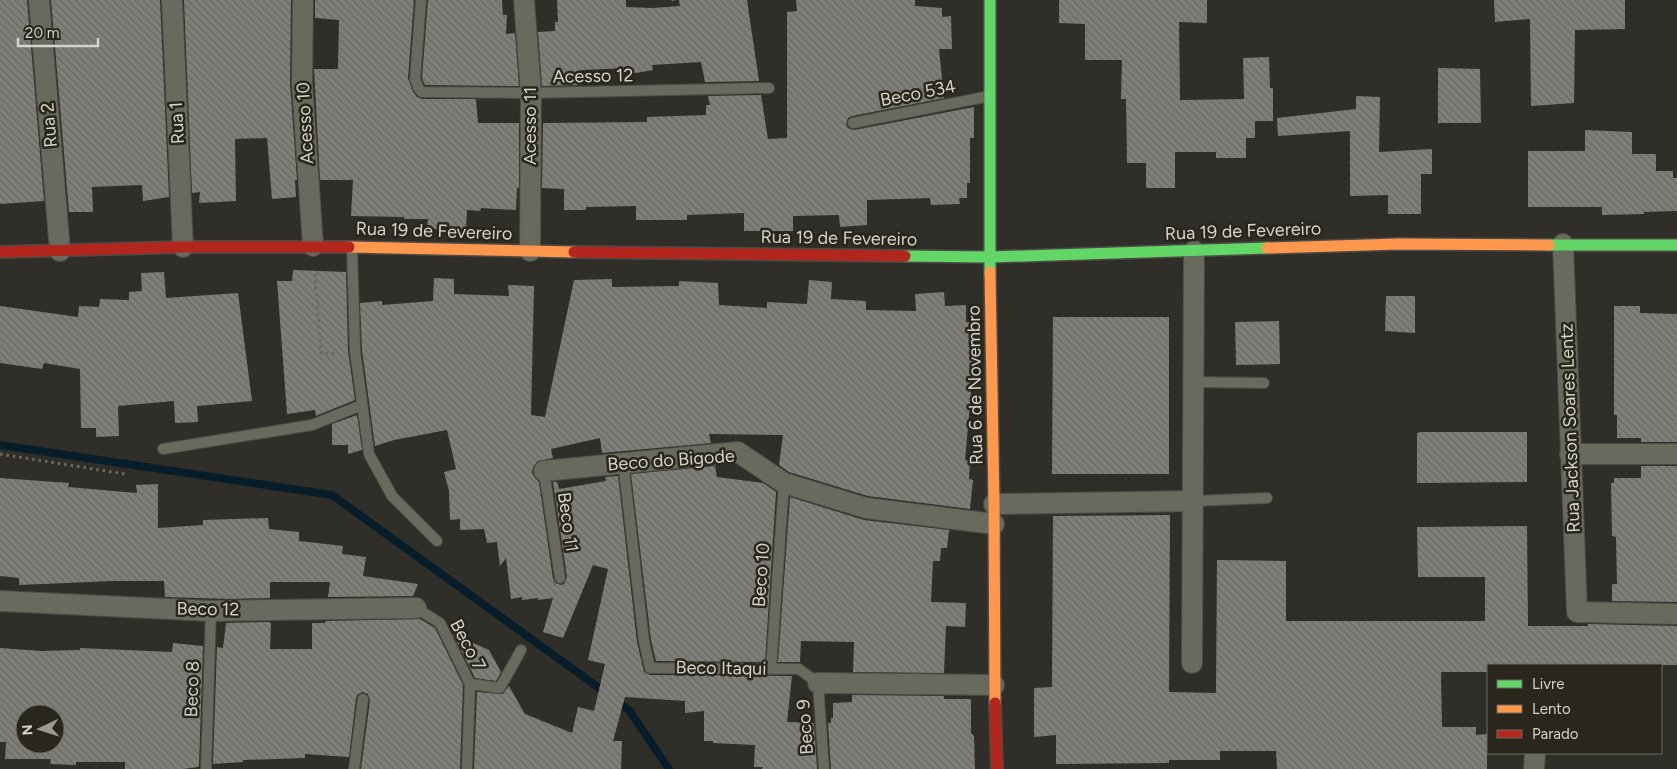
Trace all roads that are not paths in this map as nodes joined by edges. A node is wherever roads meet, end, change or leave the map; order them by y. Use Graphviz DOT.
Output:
graph roads {
  1 [pos="39,0"];
  2 [pos="172,0"];
  3 [pos="304,0"];
  4 [pos="421,0"];
  5 [pos="524,0"];
  6 [pos="990,0"];
  7 [pos="769,88"];
  8 [pos="531,93"];
  9 [pos="990,96"];
  10 [pos="853,123"];
  11 [pos="1563,244"];
  12 [pos="1677,245"];
  13 [pos="183,246"];
  14 [pos="313,246"];
  15 [pos="352,247"];
  16 [pos="60,251"];
  17 [pos="530,251"];
  18 [pos="1194,251"];
  19 [pos="0,252"];
  20 [pos="990,257"];
  21 [pos="1193,382"];
  22 [pos="1264,383"];
  23 [pos="362,405"];
  24 [pos="163,449"];
  25 [pos="1570,454"];
  26 [pos="1677,454"];
  27 [pos="623,462"];
  28 [pos="544,472"];
  29 [pos="784,483"];
  30 [pos="1267,498"];
  31 [pos="1193,501"];
  32 [pos="994,514"];
  33 [pos="437,541"];
  34 [pos="560,578"];
  35 [pos="0,601"];
  36 [pos="416,608"];
  37 [pos="211,610"];
  38 [pos="1677,614"];
  39 [pos="522,650"];
  40 [pos="1192,663"];
  41 [pos="772,669"];
  42 [pos="818,683"];
  43 [pos="470,684"];
  44 [pos="994,685"];
  45 [pos="363,698"];
  46 [pos="1535,754"];
  47 [pos="206,769"];
  48 [pos="354,769"];
  49 [pos="468,769"];
  50 [pos="824,769"];
  51 [pos="997,769"];
  52 [pos="1534,769"];
  1 -- 16 [label="street, Rua 2"];
  2 -- 13 [label="street, Rua 1"];
  3 -- 14 [label="street, Acesso 10"];
  4 -- 8 [label="lane, Acesso 12"];
  5 -- 8 [label="street, Acesso 11"];
  6 -- 9 [label="street, Rua 6 de Novembro"];
  7 -- 8 [label="lane, Acesso 12"];
  8 -- 17 [label="street, Acesso 11"];
  9 -- 10 [label="lane, Beco 534"];
  9 -- 20 [label="street, Rua 6 de Novembro"];
  11 -- 12 [label="street, Rua 19 de Fevereiro"];
  11 -- 18 [label="street, Rua 19 de Fevereiro"];
  11 -- 25 [label="street, Rua Jackson Soares Lentz"];
  13 -- 14 [label="street, Rua 19 de Fevereiro"];
  13 -- 16 [label="street, Rua 19 de Fevereiro"];
  14 -- 15 [label="street, Rua 19 de Fevereiro"];
  15 -- 17 [label="street, Rua 19 de Fevereiro"];
  15 -- 23 [label="lane"];
  16 -- 19 [label="street, Rua 19 de Fevereiro"];
  17 -- 20 [label="street, Rua 19 de Fevereiro"];
  18 -- 20 [label="street, Rua 19 de Fevereiro"];
  18 -- 21 [label="street"];
  20 -- 32 [label="street, Rua 6 de Novembro"];
  21 -- 22 [label="lane"];
  21 -- 31 [label="street"];
  23 -- 24 [label="lane"];
  23 -- 33 [label="lane"];
  25 -- 26 [label="street"];
  25 -- 38 [label="street, Rua Jackson Soares Lentz"];
  27 -- 28 [label="street, Beco do Bigode"];
  27 -- 29 [label="street, Beco do Bigode"];
  27 -- 41 [label="lane, Beco Itaqui"];
  28 -- 34 [label="lane, Beco 11"];
  29 -- 32 [label="street, Beco do Bigode"];
  29 -- 41 [label="lane, Beco 10"];
  30 -- 31 [label="lane"];
  31 -- 32 [label="street, Beco do Bigode"];
  31 -- 40 [label="street"];
  32 -- 44 [label="street, Rua 6 de Novembro"];
  35 -- 37 [label="street, Beco 12"];
  36 -- 37 [label="street, Beco 12"];
  36 -- 43 [label="lane, Beco 7"];
  37 -- 47 [label="lane, Beco 8"];
  39 -- 43 [label="lane"];
  41 -- 42 [label="lane, Beco Itaqui"];
  42 -- 44 [label="street"];
  42 -- 50 [label="lane, Beco 9"];
  43 -- 49 [label="lane, Beco 7"];
  44 -- 51 [label="street, Rua 6 de Novembro"];
  45 -- 48 [label="lane"];
  46 -- 52 [label="street"];
}
